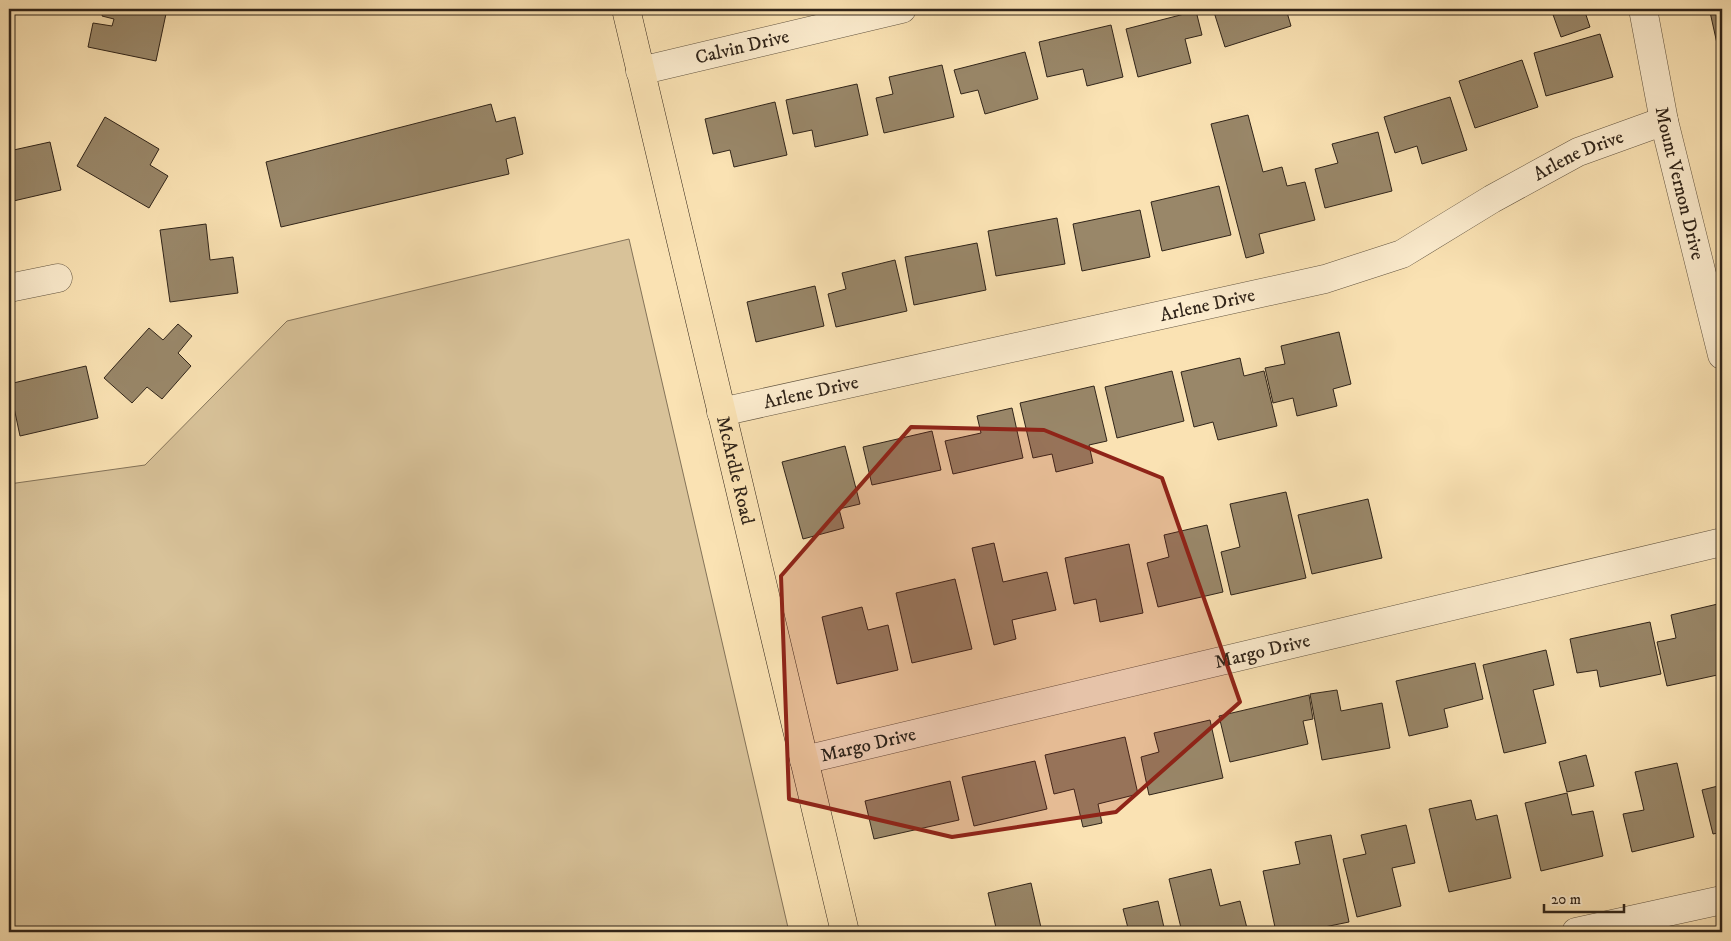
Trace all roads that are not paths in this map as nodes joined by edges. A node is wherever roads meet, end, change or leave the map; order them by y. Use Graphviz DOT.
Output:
graph roads {
  1 [pos="626,9"];
  2 [pos="902,9"];
  3 [pos="1643,9"];
  4 [pos="640,71"];
  5 [pos="1664,120"];
  6 [pos="58,278"];
  7 [pos="9,288"];
  8 [pos="1722,355"];
  9 [pos="721,412"];
  10 [pos="1722,542"];
  11 [pos="804,760"];
  12 [pos="1722,900"];
  13 [pos="845,932"];
  14 [pos="1576,932"];
  1 -- 4 [label="main road, McArdle Road"];
  2 -- 4 [label="street, Calvin Drive"];
  3 -- 5 [label="street, Mount Vernon Drive"];
  4 -- 9 [label="main road, McArdle Road"];
  5 -- 8 [label="street, Mount Vernon Drive"];
  5 -- 9 [label="street, Arlene Drive"];
  6 -- 7 [label="street"];
  9 -- 11 [label="main road, McArdle Road"];
  10 -- 11 [label="street, Margo Drive"];
  11 -- 13 [label="main road, McArdle Road"];
  12 -- 14 [label="street"];
}
